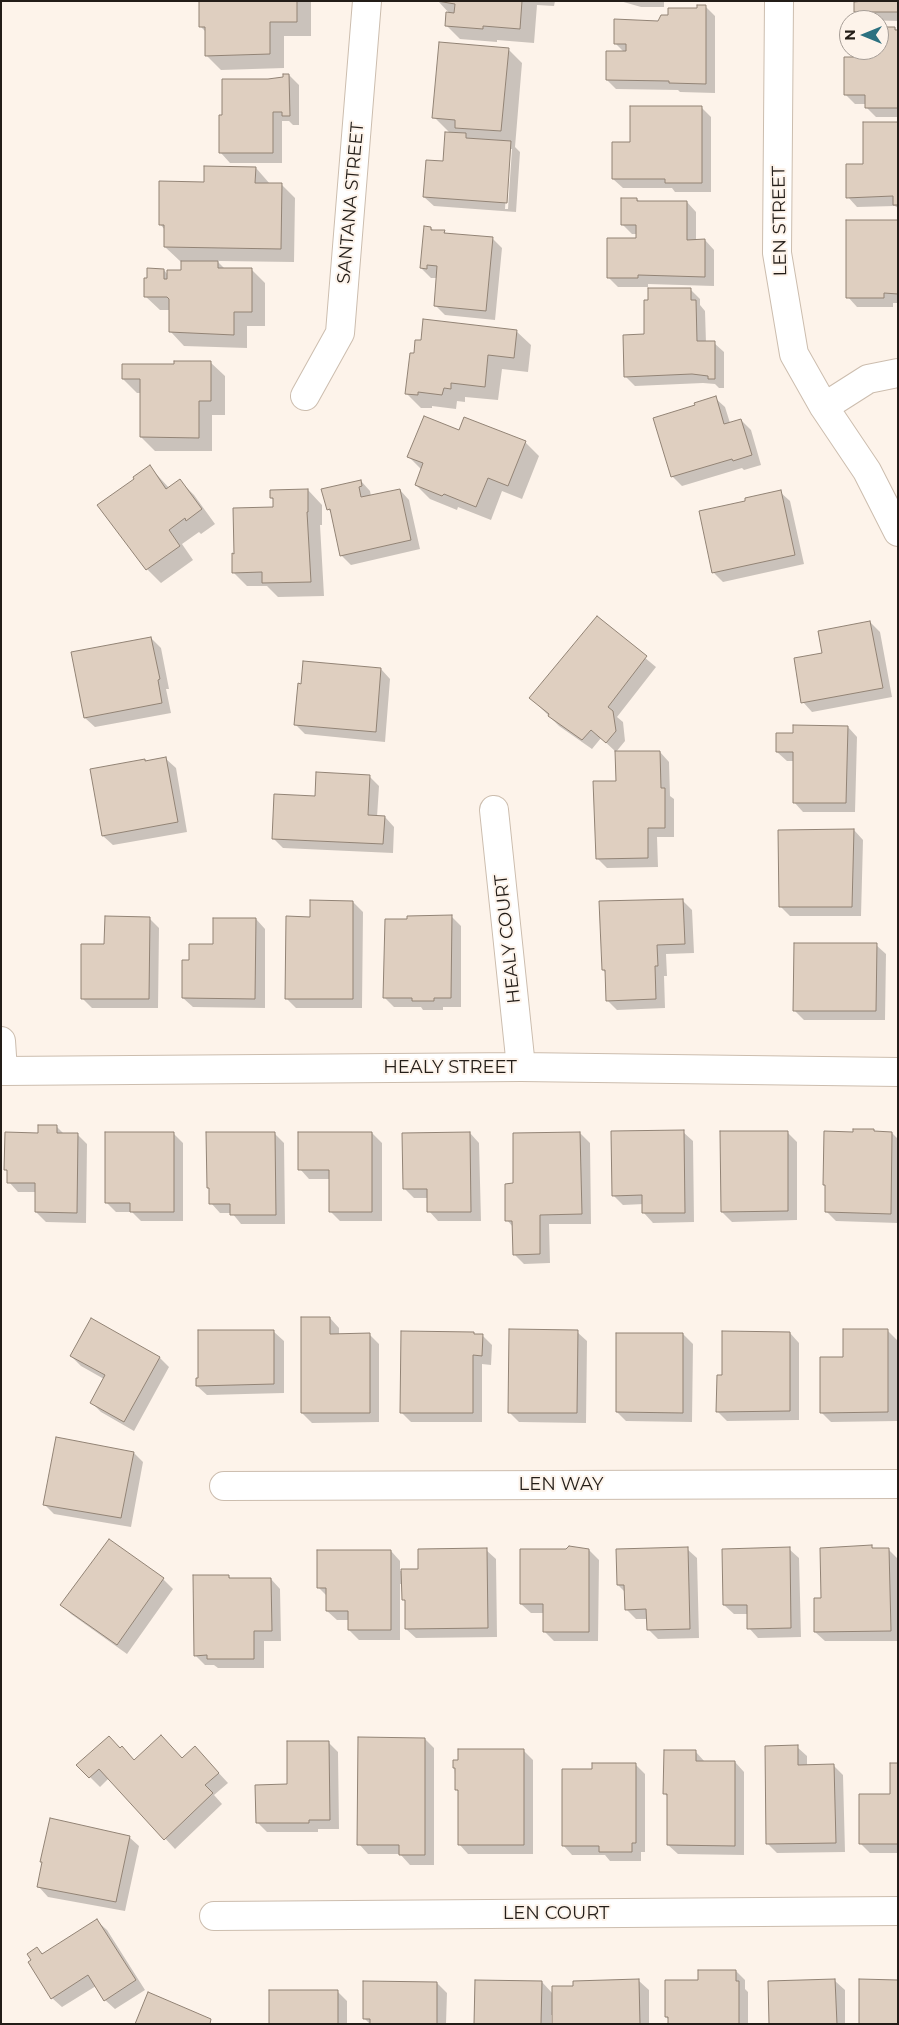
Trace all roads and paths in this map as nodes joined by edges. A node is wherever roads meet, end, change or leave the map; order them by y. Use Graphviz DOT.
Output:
graph roads {
  1 [pos="367,1"];
  2 [pos="779,1"];
  3 [pos="898,373"];
  4 [pos="305,396"];
  5 [pos="824,406"];
  6 [pos="898,532"];
  7 [pos="494,810"];
  8 [pos="1,1041"];
  9 [pos="521,1067"];
  10 [pos="898,1072"];
  11 [pos="898,1484"];
  12 [pos="224,1486"];
  13 [pos="898,1911"];
  14 [pos="214,1916"];
  1 -- 4 [label="street, SANTANA STREET"];
  2 -- 5 [label="street, LEN STREET"];
  3 -- 5 [label="street"];
  5 -- 6 [label="street, LEN STREET"];
  7 -- 9 [label="street, HEALY COURT"];
  8 -- 9 [label="street, HEALY STREET"];
  9 -- 10 [label="street, HEALY STREET"];
  11 -- 12 [label="street, LEN WAY"];
  13 -- 14 [label="street, LEN COURT"];
}
